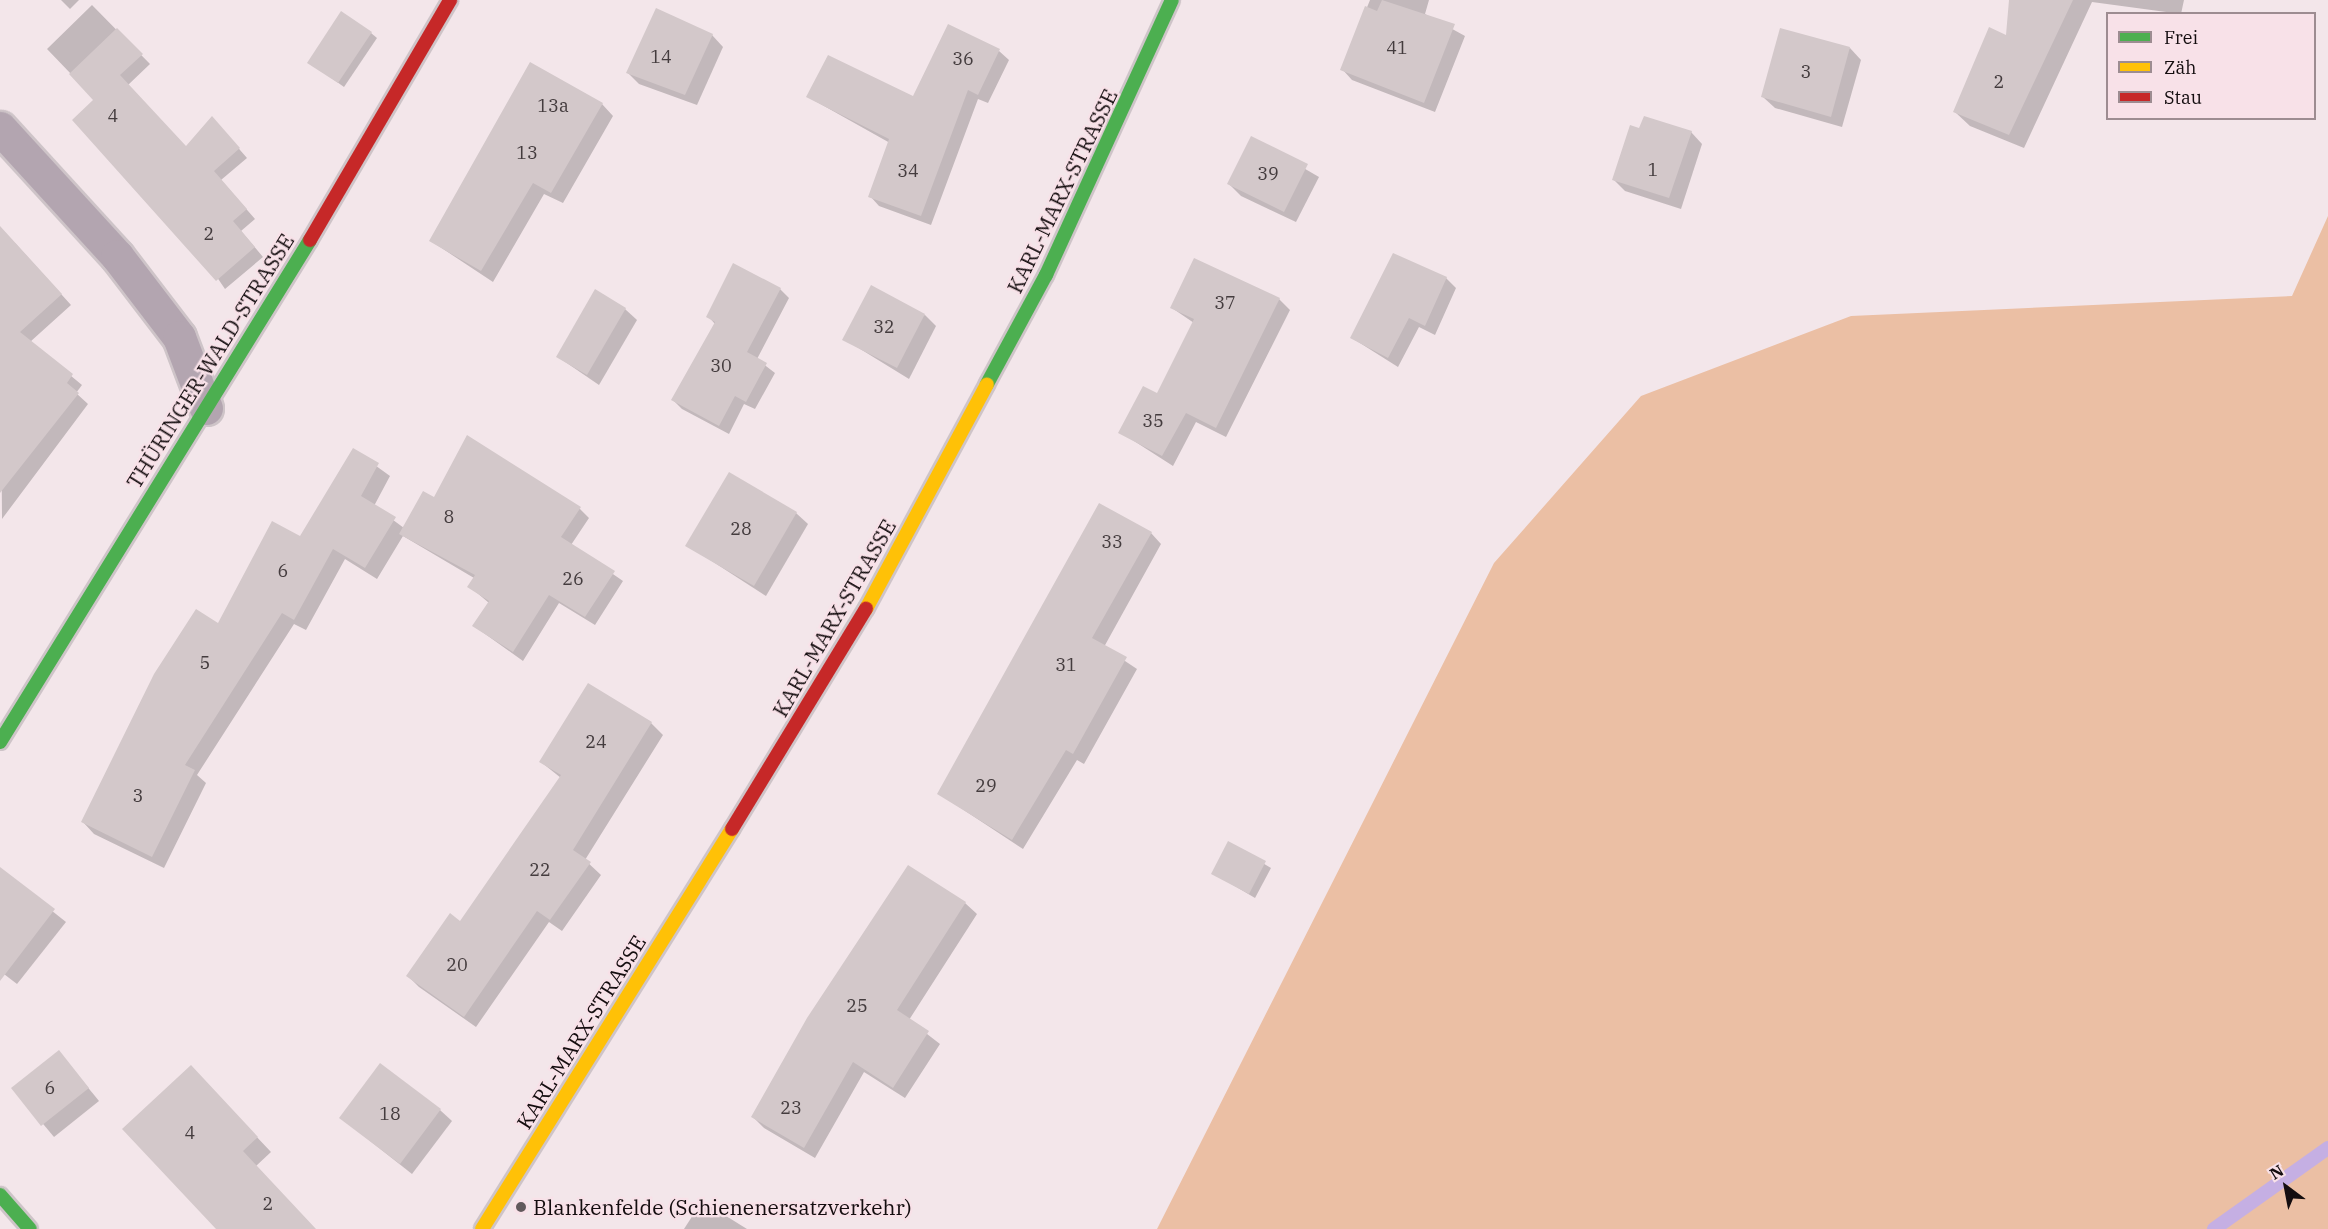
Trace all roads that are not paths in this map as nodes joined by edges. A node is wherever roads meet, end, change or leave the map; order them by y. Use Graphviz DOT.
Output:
graph roads {
  1 [pos="450,0"];
  2 [pos="1172,0"];
  3 [pos="0,128"];
  4 [pos="206,408"];
  5 [pos="0,742"];
  6 [pos="0,1195"];
  7 [pos="30,1229"];
  8 [pos="482,1229"];
  1 -- 4 [label="street, THÜRINGER-WALD-STRASSE"];
  2 -- 8 [label="street, KARL-MARX-STRASSE"];
  3 -- 4 [label="street"];
  4 -- 5 [label="street, THÜRINGER-WALD-STRASSE"];
  6 -- 7 [label="street"];
}
